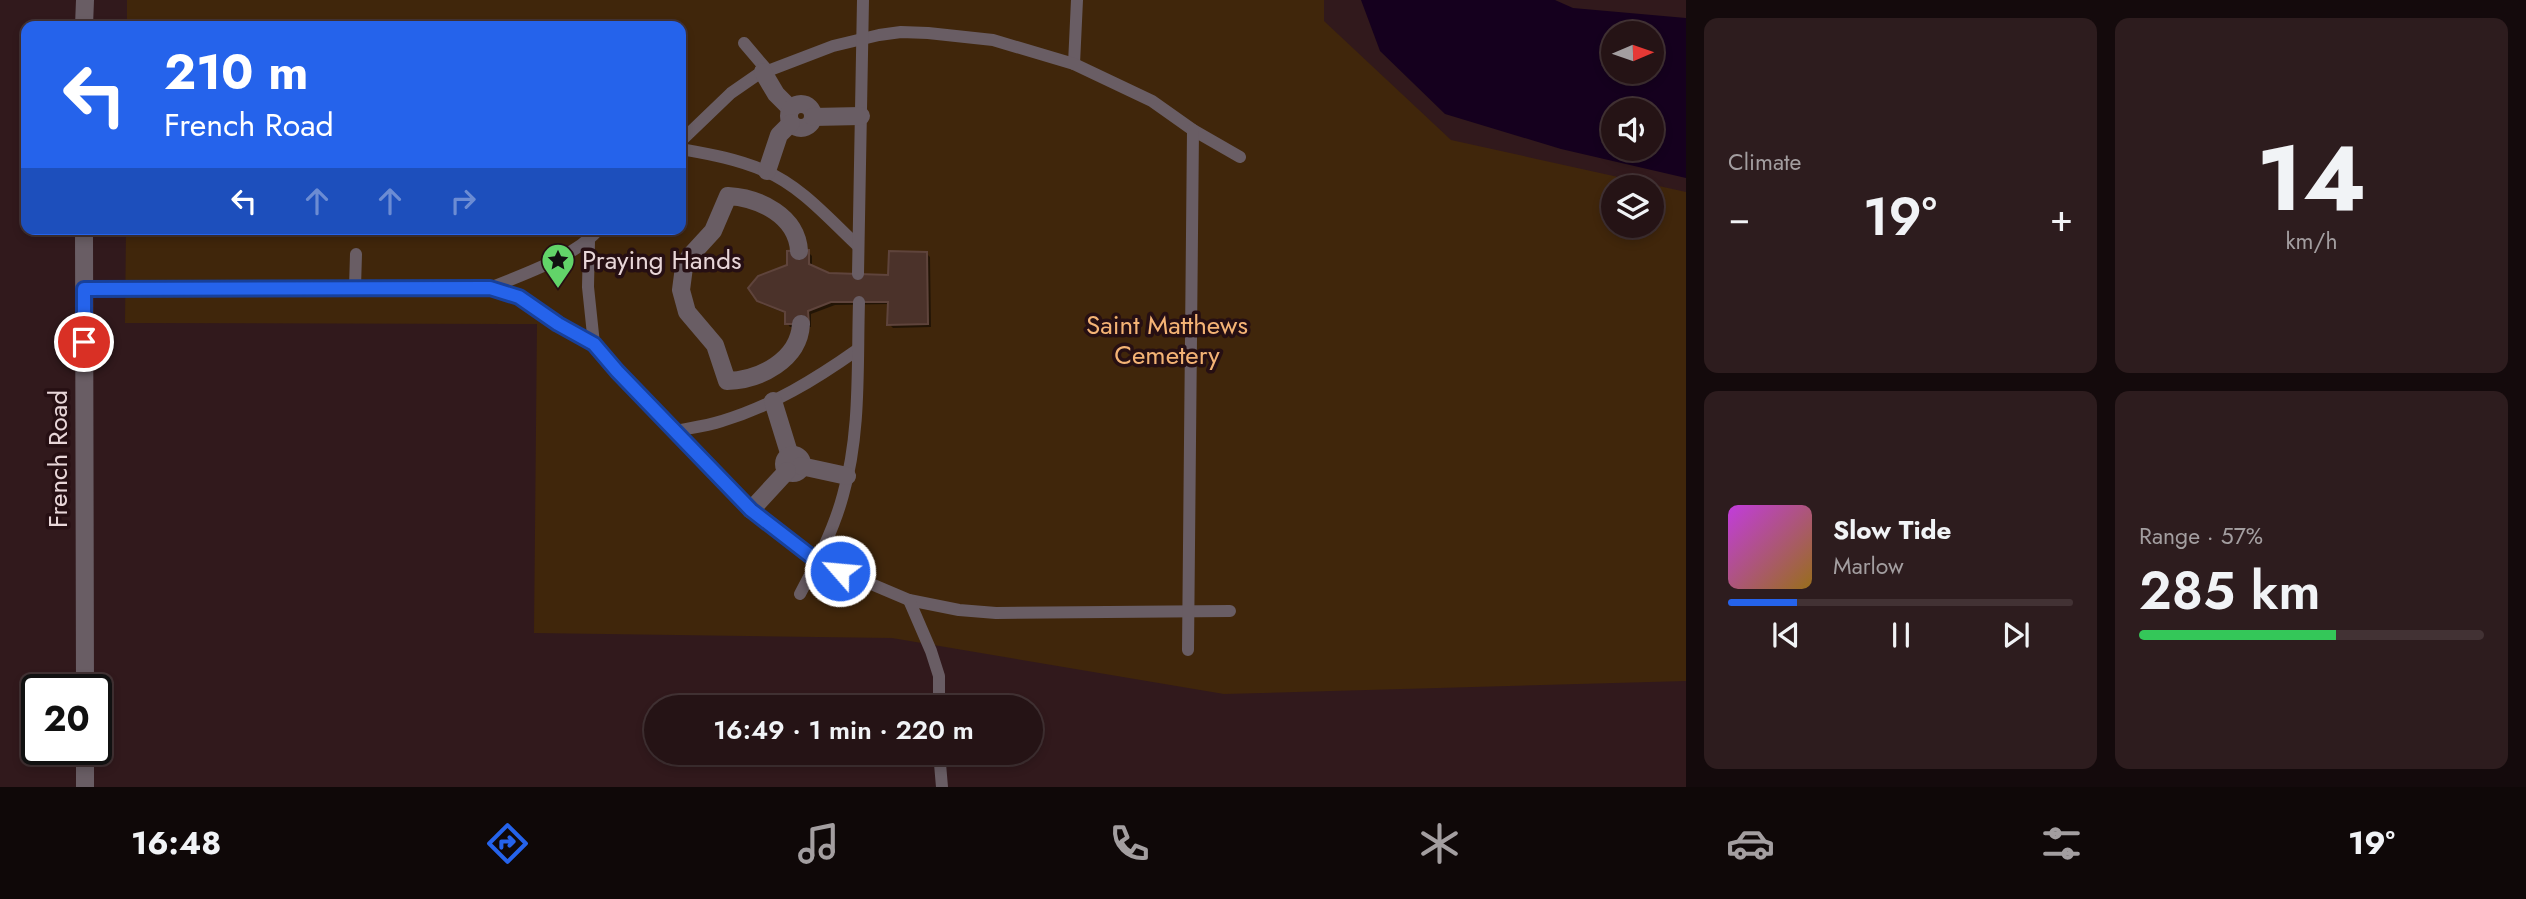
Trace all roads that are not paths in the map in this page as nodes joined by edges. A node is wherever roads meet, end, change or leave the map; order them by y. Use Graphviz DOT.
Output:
graph roads {
  1 [pos="85,0"];
  2 [pos="863,0"];
  3 [pos="1077,0"];
  4 [pos="85,21"];
  5 [pos="863,39"];
  6 [pos="744,43"];
  7 [pos="1074,64"];
  8 [pos="765,71"];
  9 [pos="791,116"];
  10 [pos="861,116"];
  11 [pos="1194,130"];
  12 [pos="686,136"];
  13 [pos="686,150"];
  14 [pos="1240,158"];
  15 [pos="767,171"];
  16 [pos="84,235"];
  17 [pos="594,235"];
  18 [pos="589,241"];
  19 [pos="858,246"];
  20 [pos="799,251"];
  21 [pos="356,254"];
  22 [pos="858,274"];
  23 [pos="355,287"];
  24 [pos="490,288"];
  25 [pos="84,289"];
  26 [pos="859,302"];
  27 [pos="801,324"];
  28 [pos="594,344"];
  29 [pos="858,350"];
  30 [pos="773,401"];
  31 [pos="674,431"];
  32 [pos="793,464"];
  33 [pos="847,477"];
  34 [pos="751,510"];
  35 [pos="817,561"];
  36 [pos="800,593"];
  37 [pos="909,600"];
  38 [pos="1230,611"];
  39 [pos="1187,612"];
  40 [pos="1188,650"];
  41 [pos="85,674"];
  42 [pos="939,695"];
  43 [pos="85,765"];
  44 [pos="940,765"];
  45 [pos="85,787"];
  46 [pos="942,787"];
  1 -- 4 [label="street"];
  2 -- 5 [label="lane"];
  3 -- 7 [label="lane"];
  5 -- 7 [label="lane"];
  5 -- 8 [label="lane"];
  5 -- 10 [label="lane"];
  6 -- 8 [label="lane"];
  7 -- 11 [label="lane"];
  8 -- 9 [label="street"];
  8 -- 12 [label="lane"];
  9 -- 10 [label="street"];
  9 -- 15 [label="street"];
  10 -- 19 [label="lane"];
  11 -- 14 [label="lane"];
  11 -- 39 [label="lane"];
  13 -- 15 [label="lane"];
  15 -- 19 [label="lane"];
  16 -- 25 [label="street, French Road"];
  17 -- 18 [label="lane"];
  18 -- 24 [label="lane"];
  18 -- 28 [label="lane"];
  19 -- 22 [label="lane"];
  20 -- 27 [label="street"];
  21 -- 23 [label="lane"];
  23 -- 24 [label="lane"];
  23 -- 25 [label="lane"];
  24 -- 28 [label="lane"];
  25 -- 41 [label="street, French Road"];
  26 -- 29 [label="lane"];
  28 -- 31 [label="lane"];
  29 -- 30 [label="lane"];
  29 -- 33 [label="lane"];
  30 -- 31 [label="lane"];
  30 -- 32 [label="street"];
  31 -- 34 [label="lane"];
  32 -- 33 [label="street"];
  32 -- 34 [label="street"];
  33 -- 35 [label="lane"];
  34 -- 35 [label="lane"];
  35 -- 36 [label="lane"];
  35 -- 37 [label="lane"];
  37 -- 39 [label="lane"];
  37 -- 42 [label="lane"];
  38 -- 39 [label="lane"];
  39 -- 40 [label="lane"];
  43 -- 45 [label="street"];
  44 -- 46 [label="lane"];
}
